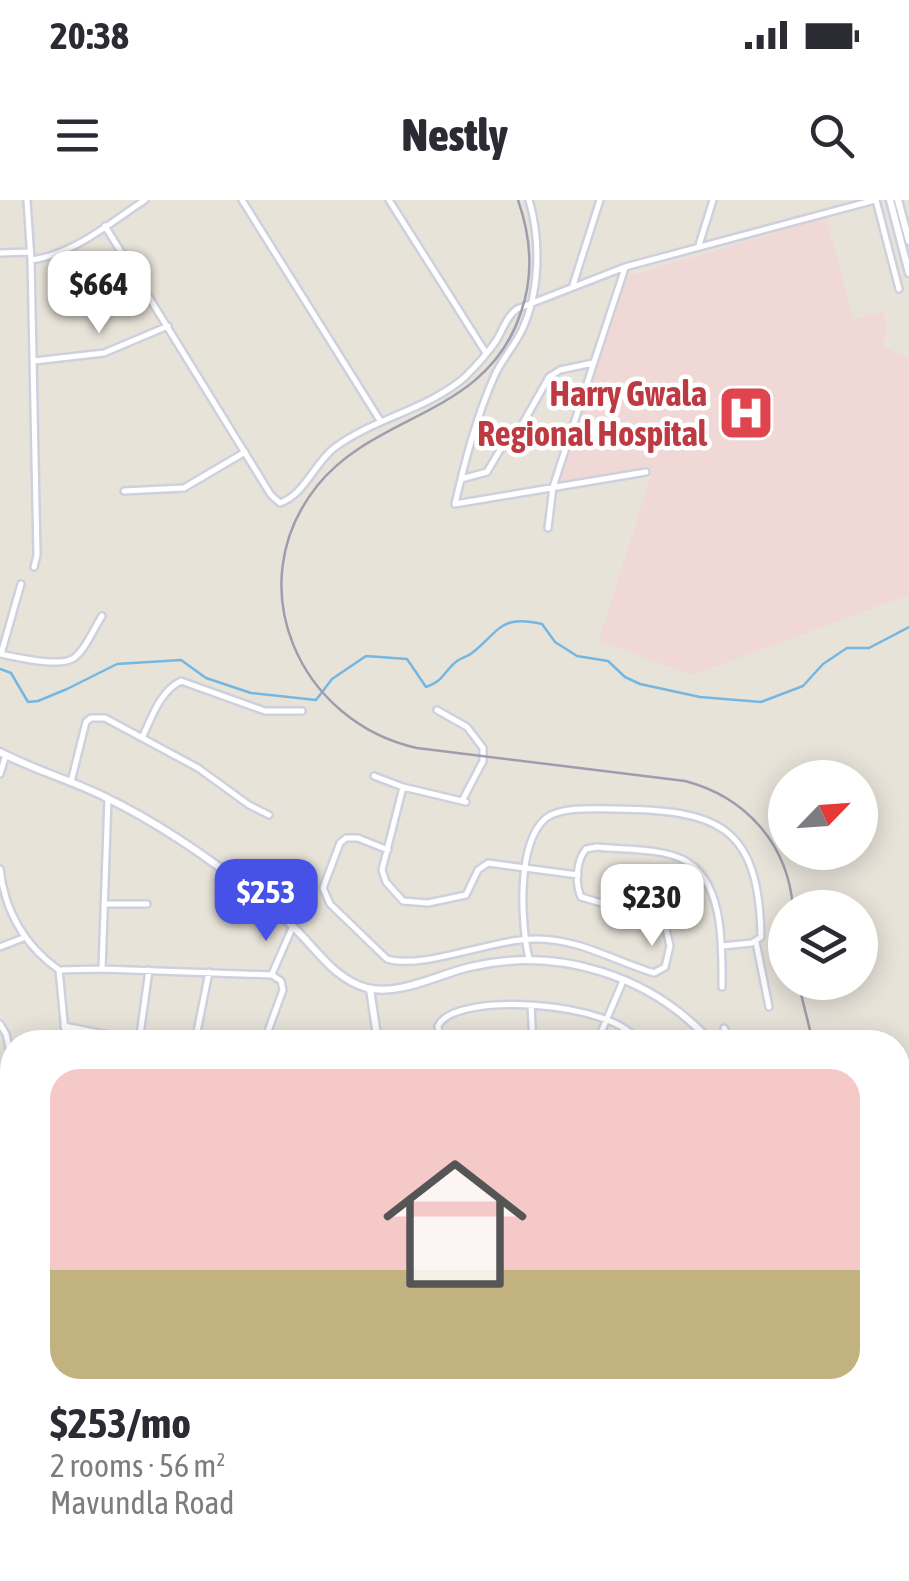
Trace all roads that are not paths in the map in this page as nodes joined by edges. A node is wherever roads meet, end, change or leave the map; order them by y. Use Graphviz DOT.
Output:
graph roads {
  1 [pos="27,200"];
  2 [pos="145,200"];
  3 [pos="242,200"];
  4 [pos="389,200"];
  5 [pos="530,200"];
  6 [pos="600,200"];
  7 [pos="713,200"];
  8 [pos="876,200"];
  9 [pos="890,200"];
  10 [pos="898,200"];
  11 [pos="105,226"];
  12 [pos="909,241"];
  13 [pos="699,247"];
  14 [pos="0,254"];
  15 [pos="31,256"];
  16 [pos="625,267"];
  17 [pos="909,273"];
  18 [pos="573,285"];
  19 [pos="898,288"];
  20 [pos="532,304"];
  21 [pos="168,326"];
  22 [pos="486,354"];
  23 [pos="34,361"];
  24 [pos="593,363"];
  25 [pos="380,422"];
  26 [pos="245,452"];
  27 [pos="646,472"];
  28 [pos="461,479"];
  29 [pos="552,487"];
  30 [pos="124,491"];
  31 [pos="548,528"];
  32 [pos="34,567"];
  33 [pos="20,584"];
  34 [pos="102,616"];
  35 [pos="0,654"];
  36 [pos="437,710"];
  37 [pos="302,711"];
  38 [pos="142,738"];
  39 [pos="3,754"];
  40 [pos="0,774"];
  41 [pos="374,776"];
  42 [pos="71,782"];
  43 [pos="404,788"];
  44 [pos="108,798"];
  45 [pos="269,815"];
  46 [pos="388,850"];
  47 [pos="526,868"];
  48 [pos="0,869"];
  49 [pos="578,875"];
  50 [pos="104,904"];
  51 [pos="147,904"];
  52 [pos="292,926"];
  53 [pos="23,938"];
  54 [pos="524,940"];
  55 [pos="756,942"];
  56 [pos="722,946"];
  57 [pos="0,947"];
  58 [pos="528,959"];
  59 [pos="102,968"];
  60 [pos="59,970"];
  61 [pos="150,970"];
  62 [pos="209,972"];
  63 [pos="272,975"];
  64 [pos="623,979"];
  65 [pos="722,988"];
  66 [pos="370,989"];
  67 [pos="532,1006"];
  68 [pos="769,1007"];
  69 [pos="606,1020"];
  70 [pos="64,1026"];
  71 [pos="64,1030"];
  72 [pos="83,1030"];
  73 [pos="141,1030"];
  74 [pos="197,1030"];
  75 [pos="268,1030"];
  76 [pos="376,1030"];
  77 [pos="438,1030"];
  78 [pos="533,1030"];
  79 [pos="602,1030"];
  80 [pos="630,1030"];
  81 [pos="699,1030"];
  1 -- 15 [label="street"];
  2 -- 11 [label="street"];
  3 -- 25 [label="street"];
  4 -- 22 [label="street"];
  5 -- 20 [label="street"];
  6 -- 18 [label="street"];
  7 -- 13 [label="street"];
  8 -- 13 [label="street"];
  8 -- 19 [label="street"];
  9 -- 17 [label="street"];
  10 -- 12 [label="street"];
  11 -- 15 [label="street"];
  11 -- 21 [label="street"];
  13 -- 16 [label="street"];
  14 -- 15 [label="street"];
  15 -- 23 [label="street"];
  16 -- 18 [label="street"];
  16 -- 24 [label="street"];
  18 -- 20 [label="street"];
  20 -- 22 [label="street"];
  20 -- 28 [label="street"];
  21 -- 23 [label="street"];
  21 -- 26 [label="street"];
  22 -- 25 [label="street"];
  23 -- 32 [label="street"];
  24 -- 28 [label="street"];
  24 -- 29 [label="street"];
  25 -- 26 [label="street"];
  26 -- 30 [label="street"];
  27 -- 29 [label="street"];
  28 -- 29 [label="street"];
  29 -- 31 [label="street"];
  33 -- 35 [label="street"];
  34 -- 35 [label="street"];
  36 -- 43 [label="street"];
  37 -- 38 [label="street"];
  38 -- 42 [label="street"];
  38 -- 45 [label="street"];
  39 -- 40 [label="street"];
  39 -- 42 [label="street"];
  41 -- 43 [label="street"];
  42 -- 44 [label="street"];
  43 -- 46 [label="street"];
  44 -- 50 [label="street"];
  44 -- 52 [label="street"];
  46 -- 47 [label="street"];
  46 -- 54 [label="street"];
  47 -- 49 [label="street"];
  47 -- 54 [label="street"];
  47 -- 55 [label="street"];
  48 -- 53 [label="street"];
  49 -- 54 [label="street"];
  49 -- 56 [label="street"];
  50 -- 51 [label="street"];
  50 -- 59 [label="street"];
  52 -- 63 [label="street"];
  52 -- 66 [label="street"];
  53 -- 57 [label="street"];
  53 -- 60 [label="street"];
  54 -- 58 [label="street"];
  55 -- 56 [label="street"];
  55 -- 68 [label="street"];
  56 -- 65 [label="street"];
  58 -- 64 [label="street"];
  58 -- 66 [label="street"];
  59 -- 60 [label="street"];
  59 -- 61 [label="street"];
  60 -- 70 [label="street"];
  61 -- 62 [label="street"];
  61 -- 73 [label="street"];
  62 -- 63 [label="street"];
  62 -- 74 [label="street"];
  63 -- 75 [label="street"];
  64 -- 69 [label="street"];
  64 -- 81 [label="street"];
  66 -- 76 [label="street"];
  67 -- 69 [label="street"];
  67 -- 77 [label="street"];
  67 -- 78 [label="street"];
  69 -- 79 [label="street"];
  69 -- 80 [label="street"];
  70 -- 71 [label="street"];
  70 -- 72 [label="street"];
}
